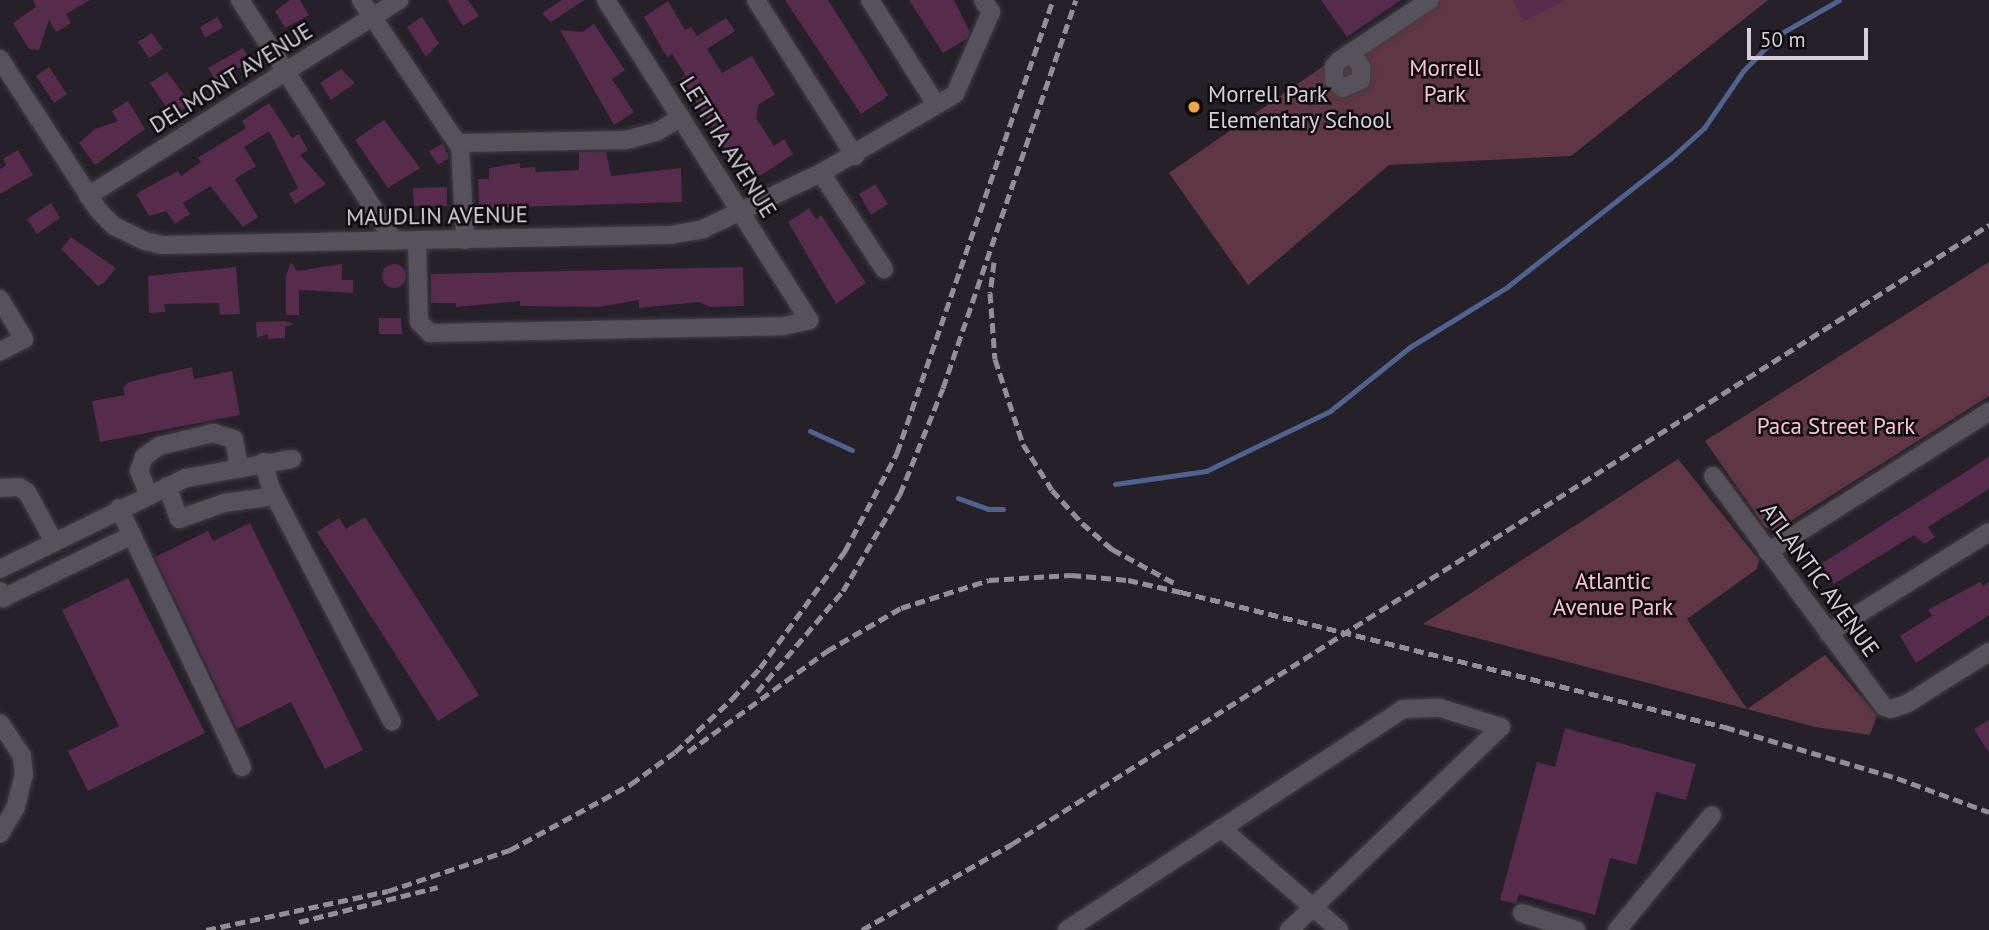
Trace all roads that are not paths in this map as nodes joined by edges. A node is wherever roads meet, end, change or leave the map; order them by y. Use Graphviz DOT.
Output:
graph roads {
  1 [pos="240,0"];
  2 [pos="361,0"];
  3 [pos="399,0"];
  4 [pos="606,0"];
  5 [pos="756,0"];
  6 [pos="870,0"];
  7 [pos="984,0"];
  8 [pos="1430,0"];
  9 [pos="371,18"];
  10 [pos="1352,53"];
  11 [pos="0,59"];
  12 [pos="286,72"];
  13 [pos="935,103"];
  14 [pos="681,118"];
  15 [pos="461,149"];
  16 [pos="855,156"];
  17 [pos="821,173"];
  18 [pos="88,197"];
  19 [pos="741,212"];
  20 [pos="466,240"];
  21 [pos="394,241"];
  22 [pos="417,241"];
  23 [pos="884,269"];
  24 [pos="0,299"];
  25 [pos="0,352"];
  26 [pos="1989,412"];
  27 [pos="292,459"];
  28 [pos="263,462"];
  29 [pos="239,466"];
  30 [pos="1713,476"];
  31 [pos="167,486"];
  32 [pos="0,488"];
  33 [pos="148,493"];
  34 [pos="275,496"];
  35 [pos="119,508"];
  36 [pos="89,523"];
  37 [pos="1989,532"];
  38 [pos="132,535"];
  39 [pos="50,544"];
  40 [pos="102,550"];
  41 [pos="1768,552"];
  42 [pos="0,569"];
  43 [pos="61,570"];
  44 [pos="0,591"];
  45 [pos="1828,633"];
  46 [pos="1989,652"];
  47 [pos="393,721"];
  48 [pos="0,723"];
  49 [pos="242,767"];
  50 [pos="1712,815"];
  51 [pos="1221,828"];
  52 [pos="0,834"];
  53 [pos="1313,907"];
  54 [pos="1522,913"];
  55 [pos="1068,930"];
  56 [pos="1289,930"];
  57 [pos="1339,930"];
  58 [pos="1576,930"];
  59 [pos="1617,930"];
  1 -- 12 [label="street"];
  2 -- 9 [label="street"];
  3 -- 9 [label="street, DELMONT AVENUE"];
  4 -- 14 [label="street, LETITIA AVENUE"];
  5 -- 16 [label="street"];
  6 -- 13 [label="street"];
  7 -- 13 [label="street, MAUDLIN AVENUE"];
  8 -- 10 [label="street"];
  9 -- 12 [label="street, DELMONT AVENUE"];
  9 -- 15 [label="street"];
  11 -- 18 [label="street, MAUDLIN AVENUE"];
  12 -- 18 [label="street, DELMONT AVENUE"];
  12 -- 21 [label="street"];
  13 -- 16 [label="street, MAUDLIN AVENUE"];
  14 -- 15 [label="street"];
  14 -- 19 [label="street, LETITIA AVENUE"];
  15 -- 20 [label="street"];
  16 -- 17 [label="street, MAUDLIN AVENUE"];
  17 -- 19 [label="street, MAUDLIN AVENUE"];
  17 -- 23 [label="street"];
  18 -- 21 [label="street, MAUDLIN AVENUE"];
  19 -- 20 [label="street, MAUDLIN AVENUE"];
  19 -- 22 [label="street, LETITIA AVENUE"];
  20 -- 22 [label="street, MAUDLIN AVENUE"];
  21 -- 22 [label="street, MAUDLIN AVENUE"];
  24 -- 25 [label="street"];
  26 -- 41 [label="street"];
  27 -- 28 [label="street"];
  28 -- 29 [label="street"];
  28 -- 34 [label="street"];
  29 -- 31 [label="street"];
  29 -- 33 [label="street"];
  30 -- 41 [label="street, ATLANTIC AVENUE"];
  31 -- 33 [label="street"];
  31 -- 34 [label="street"];
  32 -- 39 [label="street"];
  33 -- 35 [label="street"];
  34 -- 47 [label="street"];
  35 -- 36 [label="street"];
  35 -- 38 [label="street"];
  36 -- 39 [label="street"];
  36 -- 40 [label="street"];
  37 -- 45 [label="street"];
  38 -- 40 [label="street"];
  38 -- 49 [label="street"];
  39 -- 42 [label="street"];
  39 -- 43 [label="street"];
  40 -- 43 [label="street"];
  41 -- 45 [label="street, ATLANTIC AVENUE"];
  43 -- 44 [label="street"];
  45 -- 46 [label="street, ATLANTIC AVENUE"];
  48 -- 52 [label="street"];
  50 -- 59 [label="street"];
  51 -- 53 [label="street"];
  51 -- 53 [label="street"];
  51 -- 55 [label="street"];
  53 -- 56 [label="street"];
  53 -- 57 [label="street"];
  54 -- 58 [label="street"];
}
